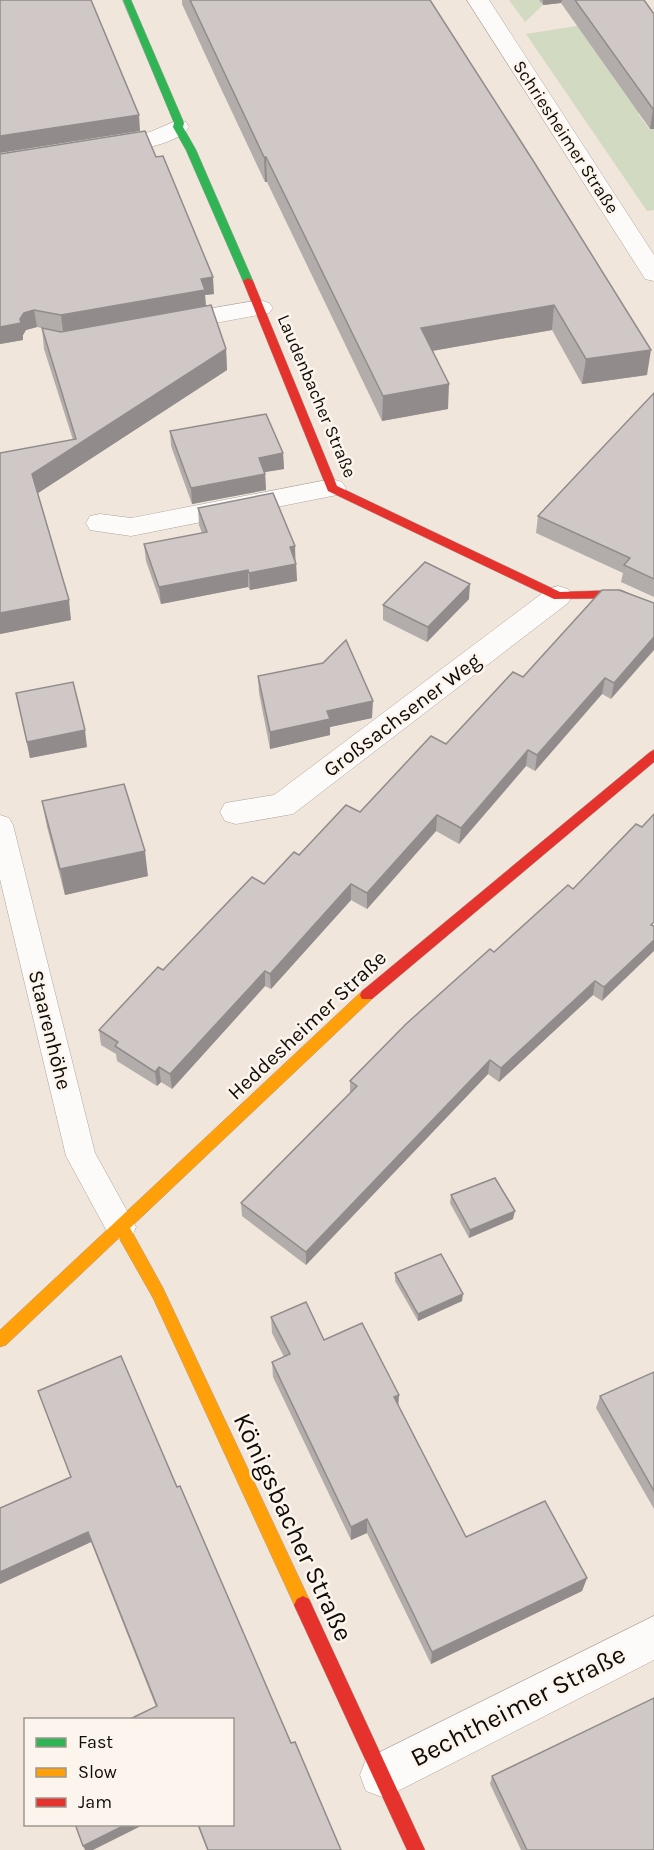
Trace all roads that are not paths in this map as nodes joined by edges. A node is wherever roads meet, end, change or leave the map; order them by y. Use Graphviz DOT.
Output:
graph roads {
  1 [pos="127,0"];
  2 [pos="478,0"];
  3 [pos="178,127"];
  4 [pos="88,149"];
  5 [pos="654,274"];
  6 [pos="260,308"];
  7 [pos="152,327"];
  8 [pos="332,489"];
  9 [pos="100,523"];
  10 [pos="558,596"];
  11 [pos="654,610"];
  12 [pos="654,755"];
  13 [pos="236,812"];
  14 [pos="0,825"];
  15 [pos="121,1227"];
  16 [pos="0,1340"];
  17 [pos="654,1637"];
  18 [pos="382,1775"];
  19 [pos="416,1850"];
  1 -- 3 [label="street, Laudenbacher Straße"];
  2 -- 5 [label="street, Schriesheimer Straße"];
  3 -- 4 [label="street"];
  3 -- 6 [label="street, Laudenbacher Straße"];
  6 -- 7 [label="street"];
  6 -- 8 [label="street, Laudenbacher Straße"];
  8 -- 9 [label="street"];
  8 -- 10 [label="street, Laudenbacher Straße"];
  10 -- 11 [label="street, Laudenbacher Straße"];
  10 -- 13 [label="street, Großsachsener Weg"];
  12 -- 15 [label="street, Heddesheimer Straße"];
  14 -- 15 [label="lane, Staarenhöhe"];
  15 -- 16 [label="street, Heddesheimer Straße"];
  15 -- 18 [label="street, Königsbacher Straße"];
  17 -- 18 [label="street, Bechtheimer Straße"];
  18 -- 19 [label="street, Königsbacher Straße"];
}
